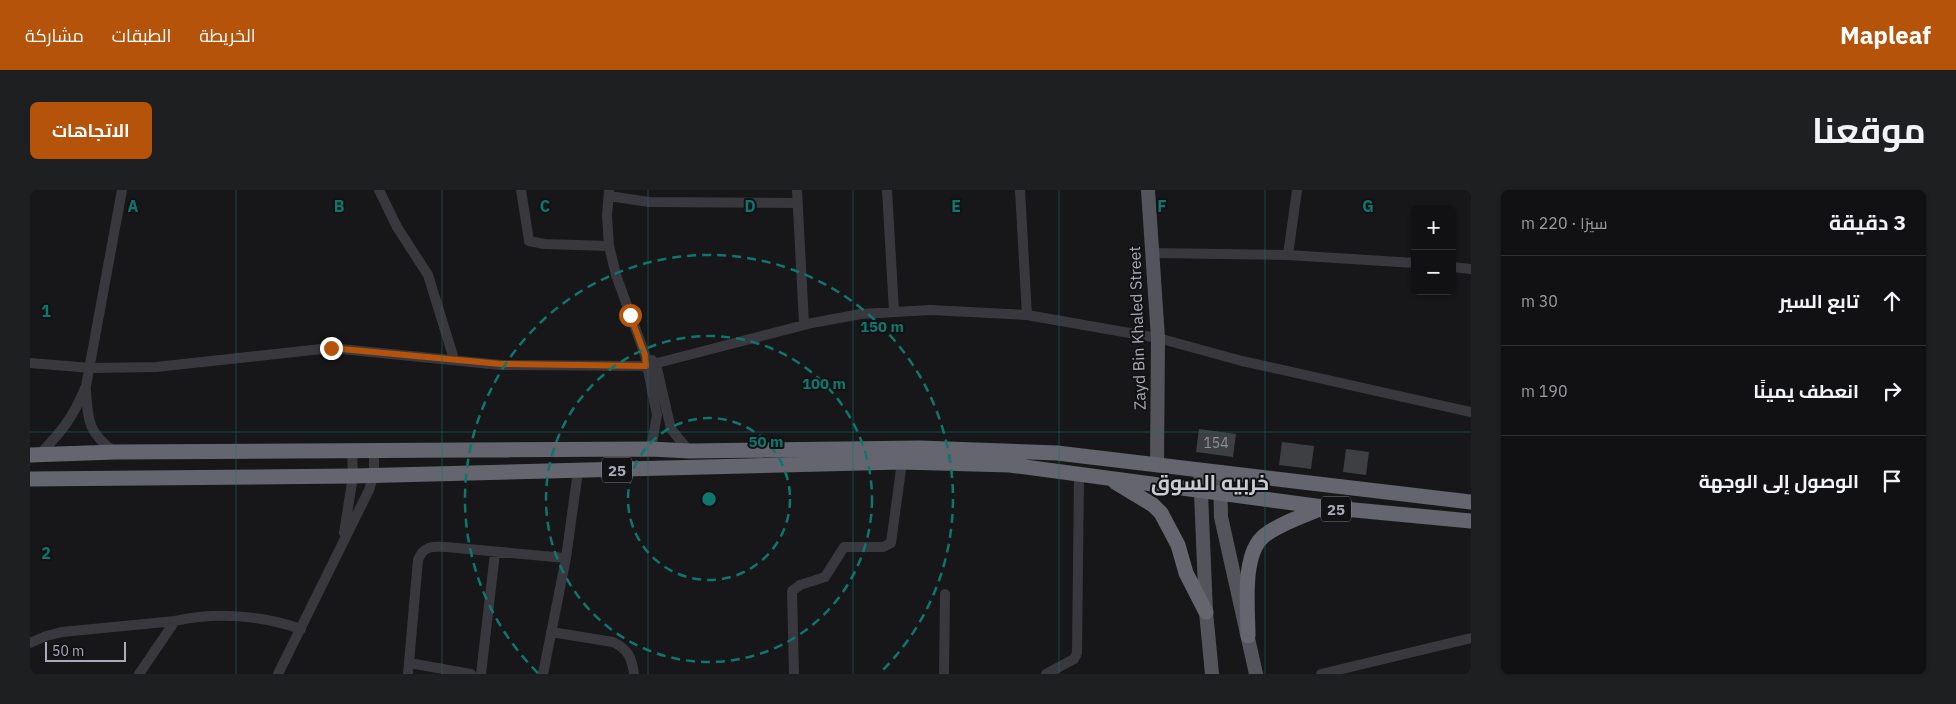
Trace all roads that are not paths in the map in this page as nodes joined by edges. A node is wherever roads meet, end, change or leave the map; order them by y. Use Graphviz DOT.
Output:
graph roads {
  1 [pos="122,190"];
  2 [pos="379,190"];
  3 [pos="521,190"];
  4 [pos="797,190"];
  5 [pos="887,190"];
  6 [pos="1020,190"];
  7 [pos="1148,190"];
  8 [pos="1296,190"];
  9 [pos="609,193"];
  10 [pos="797,203"];
  11 [pos="609,246"];
  12 [pos="1154,253"];
  13 [pos="1288,255"];
  14 [pos="1411,263"];
  15 [pos="1456,267"];
  16 [pos="1471,269"];
  17 [pos="894,311"];
  18 [pos="1027,315"];
  19 [pos="804,324"];
  20 [pos="1158,338"];
  21 [pos="454,359"];
  22 [pos="30,363"];
  23 [pos="651,365"];
  24 [pos="91,368"];
  25 [pos="86,386"];
  26 [pos="1471,412"];
  27 [pos="651,449"];
  28 [pos="352,450"];
  29 [pos="374,450"];
  30 [pos="689,451"];
  31 [pos="115,452"];
  32 [pos="34,455"];
  33 [pos="902,462"];
  34 [pos="1157,464"];
  35 [pos="1200,470"];
  36 [pos="578,471"];
  37 [pos="1220,472"];
  38 [pos="374,474"];
  39 [pos="1079,475"];
  40 [pos="353,476"];
  41 [pos="30,479"];
  42 [pos="1112,480"];
  43 [pos="1202,492"];
  44 [pos="1221,494"];
  45 [pos="1471,502"];
  46 [pos="1323,507"];
  47 [pos="1471,521"];
  48 [pos="343,544"];
  49 [pos="495,553"];
  50 [pos="566,558"];
  51 [pos="945,594"];
  52 [pos="1206,612"];
  53 [pos="175,621"];
  54 [pos="301,629"];
  55 [pos="551,632"];
  56 [pos="1248,636"];
  57 [pos="1471,638"];
  58 [pos="30,643"];
  59 [pos="409,663"];
  60 [pos="138,674"];
  61 [pos="278,674"];
  62 [pos="408,674"];
  63 [pos="471,674"];
  64 [pos="482,674"];
  65 [pos="543,674"];
  66 [pos="634,674"];
  67 [pos="794,674"];
  68 [pos="944,674"];
  69 [pos="1046,674"];
  70 [pos="1212,674"];
  71 [pos="1256,674"];
  72 [pos="1321,674"];
  1 -- 24 [label="street"];
  2 -- 21 [label="street"];
  3 -- 11 [label="street"];
  4 -- 10 [label="street"];
  5 -- 17 [label="street"];
  6 -- 18 [label="street"];
  7 -- 12 [label="main road, Zayd Bin Khaled Street"];
  8 -- 13 [label="street"];
  9 -- 10 [label="street"];
  9 -- 11 [label="street"];
  10 -- 19 [label="street"];
  11 -- 23 [label="street"];
  12 -- 13 [label="street"];
  12 -- 20 [label="main road, Zayd Bin Khaled Street"];
  13 -- 14 [label="street"];
  15 -- 16 [label="street"];
  17 -- 18 [label="street"];
  17 -- 19 [label="street"];
  18 -- 20 [label="street"];
  19 -- 23 [label="street"];
  20 -- 26 [label="street"];
  20 -- 34 [label="main road, Zayd Bin Khaled Street"];
  21 -- 23 [label="street"];
  21 -- 24 [label="street"];
  22 -- 24 [label="street"];
  23 -- 27 [label="street"];
  23 -- 30 [label="street"];
  24 -- 25 [label="street"];
  25 -- 31 [label="street"];
  25 -- 32 [label="street"];
  27 -- 29 [label="highway, 25"];
  27 -- 30 [label="highway, 25"];
  28 -- 29 [label="highway, 25"];
  28 -- 31 [label="highway, 25"];
  28 -- 40 [label="street"];
  29 -- 38 [label="street"];
  30 -- 34 [label="highway, 25"];
  31 -- 32 [label="highway, 25"];
  33 -- 36 [label="highway, 25"];
  33 -- 39 [label="highway, 25"];
  33 -- 67 [label="street"];
  34 -- 35 [label="highway, 25"];
  35 -- 37 [label="highway, 25"];
  35 -- 43 [label="main road"];
  36 -- 38 [label="highway, 25"];
  36 -- 50 [label="street"];
  37 -- 44 [label="main road"];
  37 -- 45 [label="highway, 25"];
  38 -- 40 [label="highway, 25"];
  38 -- 48 [label="street"];
  39 -- 42 [label="highway, 25"];
  39 -- 69 [label="street"];
  40 -- 41 [label="highway, 25"];
  40 -- 48 [label="street"];
  42 -- 43 [label="highway, 25"];
  42 -- 52 [label="highway"];
  43 -- 44 [label="highway, 25"];
  43 -- 52 [label="main road"];
  44 -- 46 [label="highway, 25"];
  44 -- 56 [label="main road"];
  46 -- 47 [label="highway, 25"];
  46 -- 56 [label="highway"];
  48 -- 54 [label="street"];
  49 -- 50 [label="street"];
  49 -- 59 [label="street"];
  49 -- 64 [label="street"];
  50 -- 55 [label="street"];
  51 -- 68 [label="street"];
  52 -- 70 [label="main road"];
  53 -- 54 [label="street"];
  53 -- 58 [label="street"];
  53 -- 60 [label="street"];
  54 -- 61 [label="street"];
  55 -- 65 [label="street"];
  55 -- 66 [label="street"];
  56 -- 71 [label="main road"];
  57 -- 72 [label="street"];
  59 -- 62 [label="street"];
  59 -- 63 [label="street"];
}
